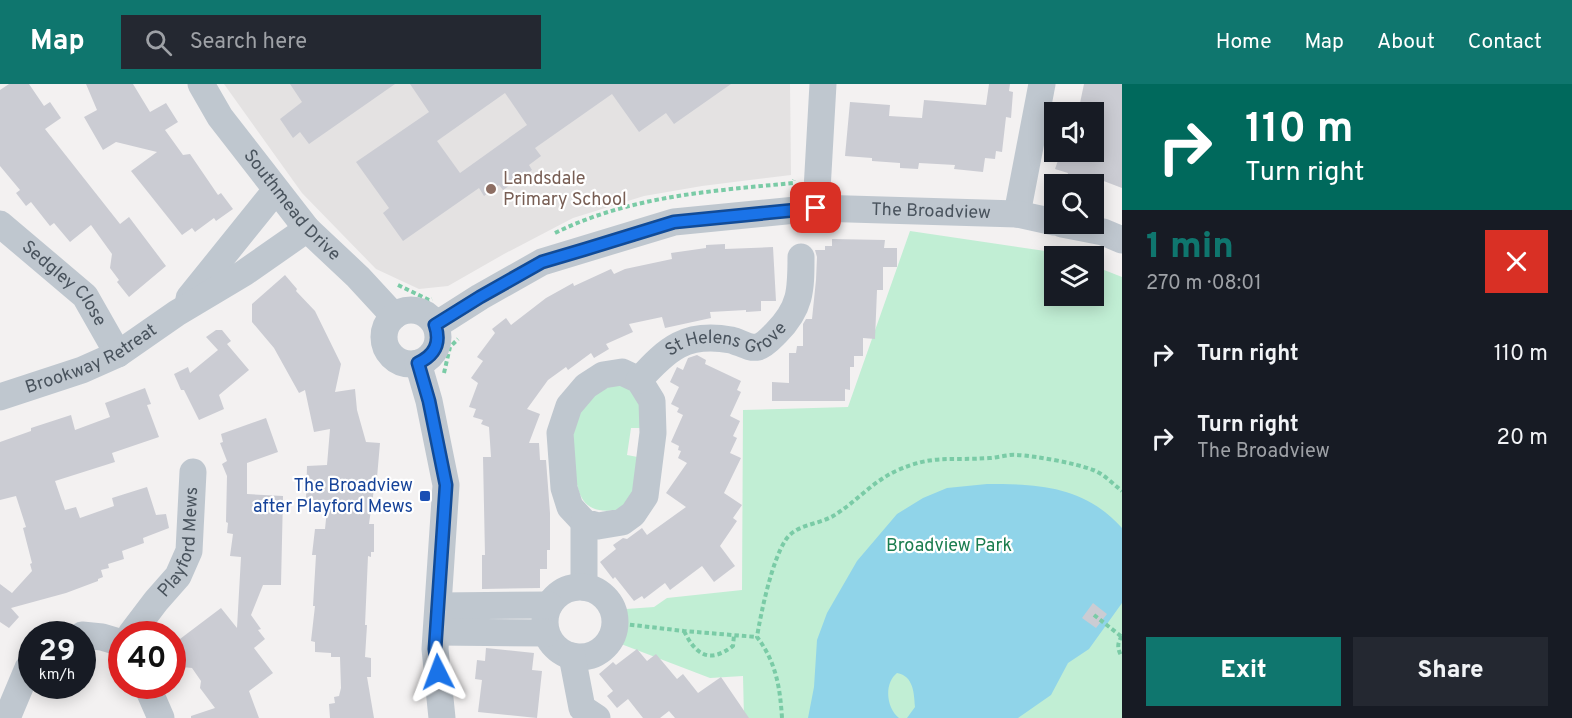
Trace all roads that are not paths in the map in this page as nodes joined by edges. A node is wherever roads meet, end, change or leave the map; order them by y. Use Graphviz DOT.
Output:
graph roads {
  1 [pos="201,84"];
  2 [pos="823,84"];
  3 [pos="1042,84"];
  4 [pos="276,190"];
  5 [pos="816,208"];
  6 [pos="1017,214"];
  7 [pos="1044,220"];
  8 [pos="0,224"];
  9 [pos="307,230"];
  10 [pos="1104,232"];
  11 [pos="1122,240"];
  12 [pos="801,257"];
  13 [pos="177,313"];
  14 [pos="394,316"];
  15 [pos="435,325"];
  16 [pos="118,354"];
  17 [pos="418,363"];
  18 [pos="639,380"];
  19 [pos="0,397"];
  20 [pos="193,472"];
  21 [pos="584,522"];
  22 [pos="584,587"];
  23 [pos="549,605"];
  24 [pos="438,619"];
  25 [pos="141,621"];
  26 [pos="546,633"];
  27 [pos="572,656"];
  28 [pos="18,692"];
  29 [pos="153,699"];
  30 [pos="585,715"];
  31 [pos="7,718"];
  32 [pos="161,718"];
  33 [pos="442,718"];
  1 -- 4 [label="street, Southmead Drive"];
  2 -- 5 [label="street"];
  3 -- 6 [label="street"];
  4 -- 9 [label="street, Southmead Drive"];
  4 -- 13 [label="street, Brookway Retreat"];
  5 -- 6 [label="street, The Broadview"];
  5 -- 15 [label="street, The Broadview"];
  6 -- 7 [label="street, The Broadview"];
  8 -- 16 [label="street, Sedgley Close"];
  9 -- 13 [label="street, Brookway Retreat"];
  9 -- 14 [label="street, Southmead Drive"];
  10 -- 11 [label="street"];
  12 -- 18 [label="street, St Helens Grove"];
  13 -- 16 [label="street, Brookway Retreat"];
  14 -- 15 [label="street"];
  14 -- 17 [label="street"];
  15 -- 17 [label="street"];
  16 -- 19 [label="street, Brookway Retreat"];
  17 -- 24 [label="street"];
  18 -- 21 [label="street"];
  18 -- 21 [label="street"];
  20 -- 25 [label="street, Playford Mews"];
  21 -- 22 [label="street"];
  22 -- 23 [label="street"];
  22 -- 27 [label="street"];
  23 -- 24 [label="street"];
  23 -- 26 [label="street"];
  24 -- 26 [label="street"];
  24 -- 33 [label="street"];
  26 -- 27 [label="street"];
  27 -- 30 [label="street"];
  28 -- 31 [label="street"];
  29 -- 32 [label="street"];
}
